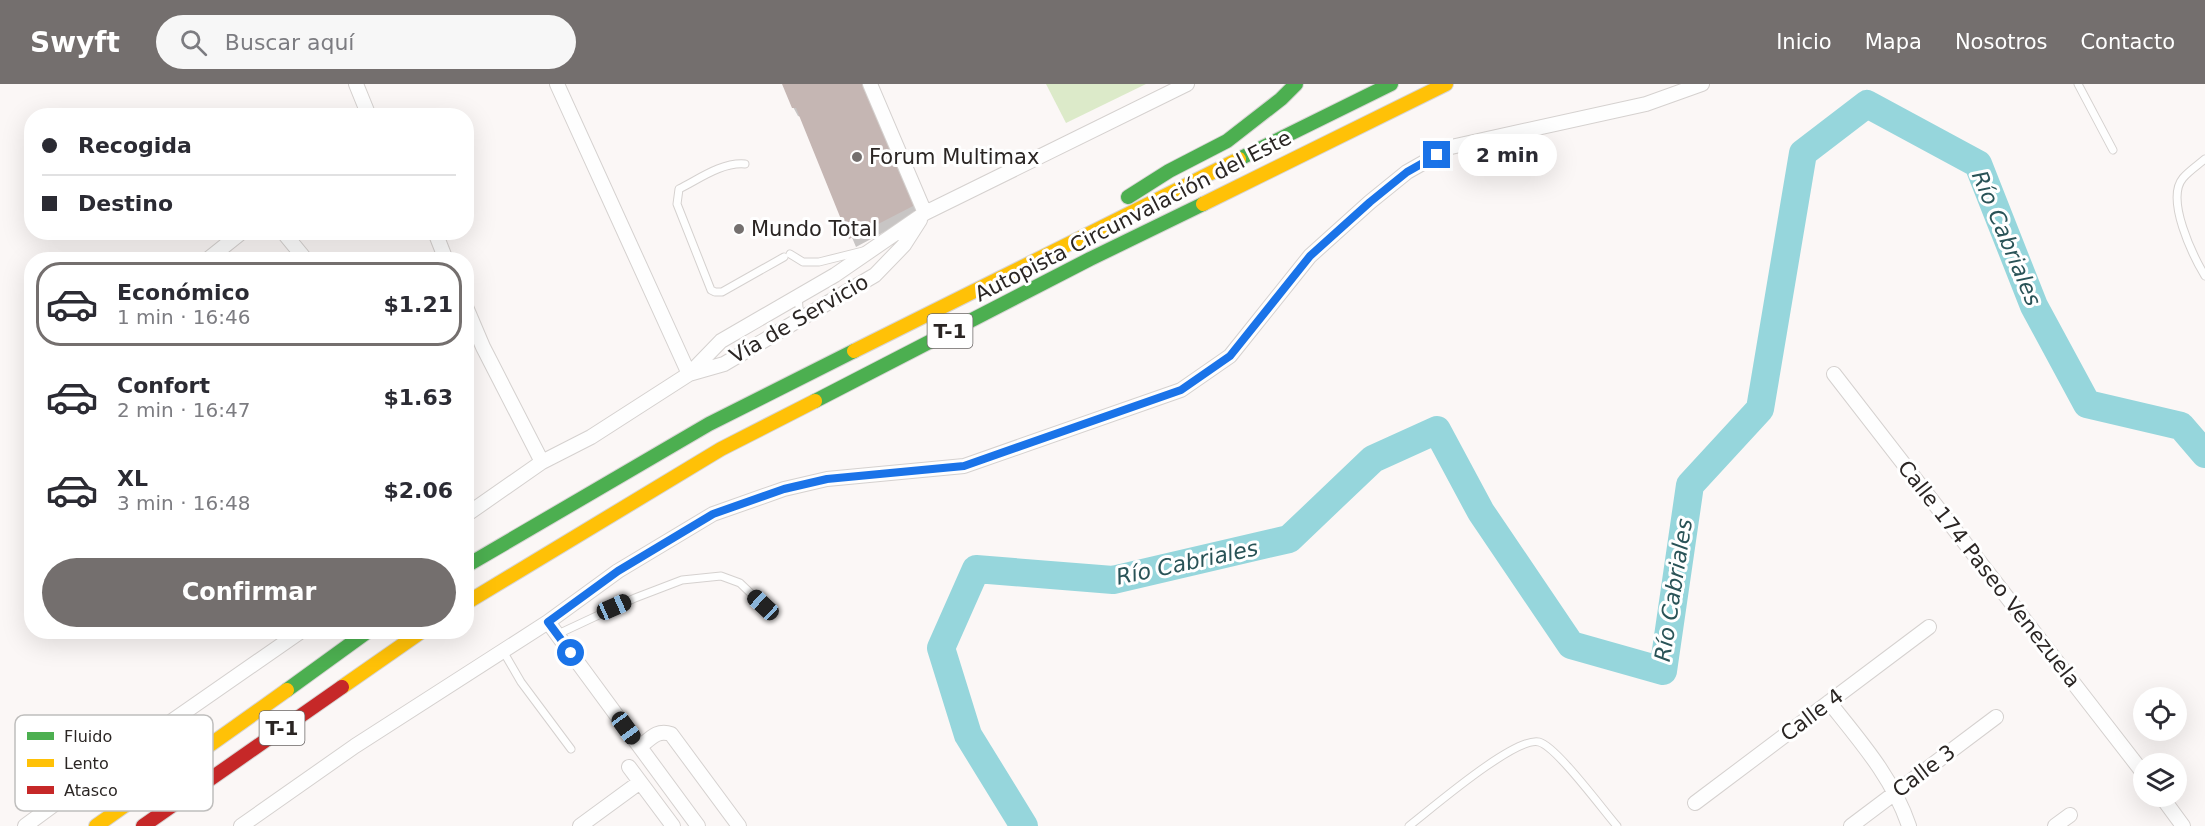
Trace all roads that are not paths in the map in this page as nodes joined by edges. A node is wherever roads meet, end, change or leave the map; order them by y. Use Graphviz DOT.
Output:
graph roads {
  1 [pos="356,84"];
  2 [pos="557,84"];
  3 [pos="870,84"];
  4 [pos="1187,84"];
  5 [pos="1296,84"];
  6 [pos="1391,84"];
  7 [pos="1446,84"];
  8 [pos="1702,84"];
  9 [pos="2078,84"];
  10 [pos="366,108"];
  11 [pos="2113,150"];
  12 [pos="2205,159"];
  13 [pos="745,164"];
  14 [pos="925,213"];
  15 [pos="232,240"];
  16 [pos="290,240"];
  17 [pos="1066,243"];
  18 [pos="869,250"];
  19 [pos="217,252"];
  20 [pos="299,252"];
  21 [pos="835,275"];
  22 [pos="2205,276"];
  23 [pos="798,296"];
  24 [pos="838,298"];
  25 [pos="800,320"];
  26 [pos="474,326"];
  27 [pos="689,374"];
  28 [pos="1834,374"];
  29 [pos="542,462"];
  30 [pos="474,509"];
  31 [pos="474,562"];
  32 [pos="474,598"];
  33 [pos="763,605"];
  34 [pos="548,622"];
  35 [pos="1929,627"];
  36 [pos="558,634"];
  37 [pos="290,639"];
  38 [pos="357,639"];
  39 [pos="411,639"];
  40 [pos="503,651"];
  41 [pos="1830,702"];
  42 [pos="181,715"];
  43 [pos="1996,717"];
  44 [pos="213,742"];
  45 [pos="640,747"];
  46 [pos="571,749"];
  47 [pos="2133,760"];
  48 [pos="629,767"];
  49 [pos="213,777"];
  50 [pos="640,782"];
  51 [pos="1896,792"];
  52 [pos="1695,803"];
  53 [pos="2169,807"];
  54 [pos="46,811"];
  55 [pos="117,811"];
  56 [pos="164,811"];
  57 [pos="2070,815"];
  58 [pos="666,823"];
  59 [pos="25,826"];
  60 [pos="96,826"];
  61 [pos="143,826"];
  62 [pos="241,826"];
  63 [pos="580,826"];
  64 [pos="698,826"];
  65 [pos="739,826"];
  66 [pos="1409,826"];
  67 [pos="1617,826"];
  68 [pos="1851,826"];
  69 [pos="1909,826"];
  70 [pos="2055,826"];
  71 [pos="2183,826"];
  1 -- 10 [label="street"];
  2 -- 27 [label="street"];
  3 -- 14 [label="street"];
  4 -- 14 [label="street"];
  5 -- 17 [label="highway"];
  6 -- 17 [label="highway, Autopista Circunvalación del Este / T-1"];
  7 -- 32 [label="highway, Autopista Circunvalación del Este / T-1"];
  8 -- 34 [label="street"];
  9 -- 11 [label="lane"];
  12 -- 22 [label="lane"];
  13 -- 18 [label="lane"];
  14 -- 18 [label="street"];
  14 -- 24 [label="street, Vía de Servicio"];
  15 -- 19 [label="street"];
  16 -- 20 [label="street"];
  17 -- 31 [label="highway, Autopista Circunvalación del Este / T-1"];
  18 -- 21 [label="street"];
  21 -- 23 [label="street"];
  21 -- 24 [label="street"];
  23 -- 25 [label="lane"];
  23 -- 27 [label="street"];
  24 -- 25 [label="street, Vía de Servicio"];
  25 -- 27 [label="street, Vía de Servicio"];
  26 -- 29 [label="street"];
  27 -- 29 [label="street, Vía de Servicio"];
  28 -- 47 [label="street, Calle 174 Paseo Venezuela"];
  29 -- 30 [label="street, Vía de Servicio"];
  33 -- 36 [label="lane"];
  34 -- 36 [label="street"];
  34 -- 40 [label="street"];
  35 -- 41 [label="street, Calle 4"];
  36 -- 45 [label="street"];
  37 -- 42 [label="street"];
  38 -- 44 [label="highway, T-1"];
  39 -- 49 [label="highway, T-1"];
  40 -- 46 [label="lane"];
  40 -- 62 [label="street"];
  41 -- 51 [label="street"];
  41 -- 52 [label="street, Calle 4"];
  43 -- 51 [label="street, Calle 3"];
  45 -- 64 [label="street"];
  45 -- 65 [label="street"];
  48 -- 50 [label="street"];
  50 -- 58 [label="street"];
  50 -- 63 [label="street"];
  51 -- 68 [label="street, Calle 3"];
  51 -- 69 [label="street"];
  53 -- 71 [label="street"];
  54 -- 59 [label="street"];
  55 -- 60 [label="highway, T-1"];
  56 -- 61 [label="highway, T-1"];
  57 -- 70 [label="street"];
  66 -- 67 [label="lane"];
}
